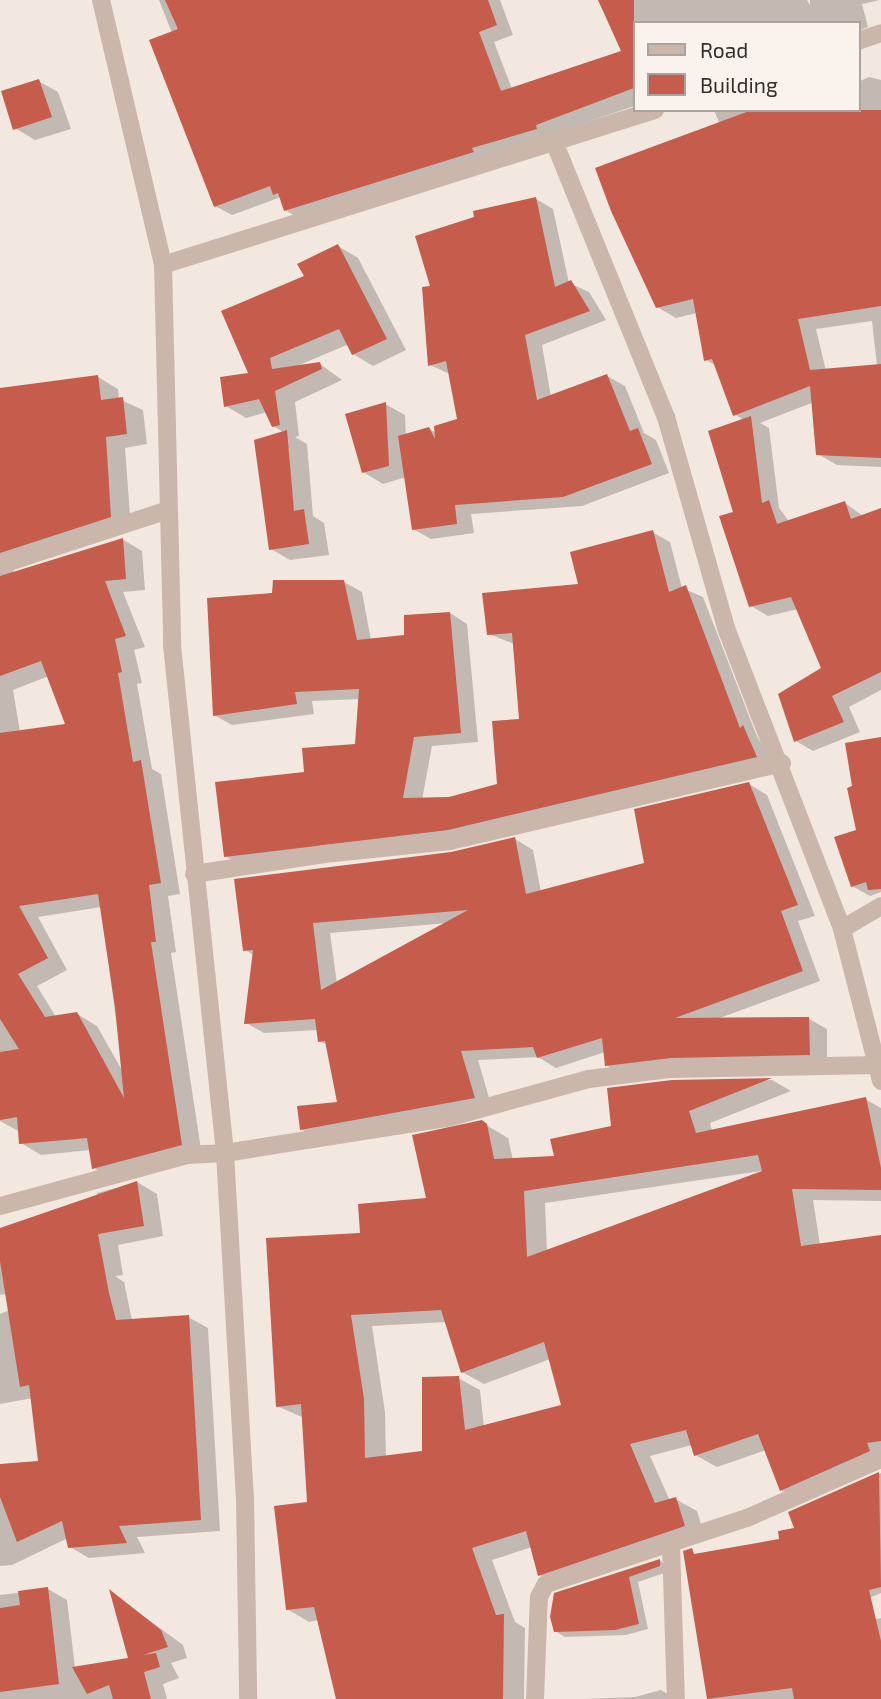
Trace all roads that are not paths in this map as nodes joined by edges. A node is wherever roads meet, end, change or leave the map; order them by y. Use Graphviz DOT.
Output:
graph roads {
  1 [pos="101,0"];
  2 [pos="881,33"];
  3 [pos="860,40"];
  4 [pos="649,112"];
  5 [pos="555,144"];
  6 [pos="163,265"];
  7 [pos="168,510"];
  8 [pos="0,565"];
  9 [pos="782,763"];
  10 [pos="194,874"];
  11 [pos="881,906"];
  12 [pos="842,929"];
  13 [pos="879,1073"];
  14 [pos="225,1153"];
  15 [pos="0,1206"];
  16 [pos="881,1459"];
  17 [pos="671,1544"];
  18 [pos="248,1699"];
  19 [pos="535,1699"];
  20 [pos="676,1699"];
  1 -- 6 [label="street"];
  2 -- 3 [label="street"];
  4 -- 5 [label="street"];
  5 -- 6 [label="street"];
  5 -- 9 [label="street"];
  6 -- 7 [label="street"];
  7 -- 8 [label="street"];
  7 -- 10 [label="street"];
  9 -- 10 [label="street"];
  9 -- 12 [label="street"];
  10 -- 14 [label="street"];
  11 -- 12 [label="street"];
  12 -- 13 [label="street"];
  13 -- 14 [label="street"];
  14 -- 15 [label="street"];
  14 -- 18 [label="street"];
  16 -- 17 [label="street"];
  17 -- 19 [label="street"];
  17 -- 20 [label="street"];
}
